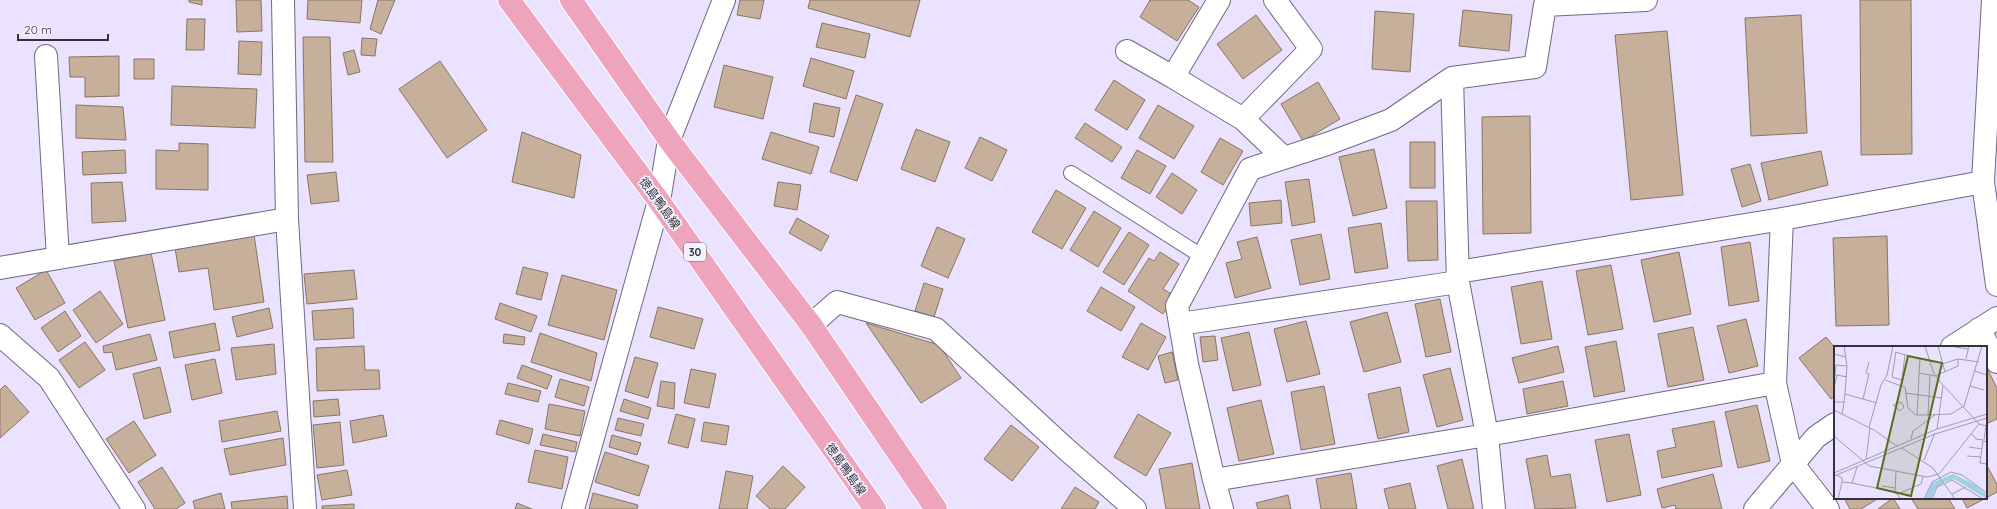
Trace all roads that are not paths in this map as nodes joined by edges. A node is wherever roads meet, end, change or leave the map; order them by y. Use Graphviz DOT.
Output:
graph roads {
  1 [pos="283,0"];
  2 [pos="509,0"];
  3 [pos="571,0"];
  4 [pos="724,0"];
  5 [pos="1220,0"];
  6 [pos="1276,0"];
  7 [pos="1635,0"];
  8 [pos="1994,0"];
  9 [pos="1545,3"];
  10 [pos="1127,51"];
  11 [pos="46,56"];
  12 [pos="1172,77"];
  13 [pos="1452,78"];
  14 [pos="1243,119"];
  15 [pos="669,140"];
  16 [pos="1284,158"];
  17 [pos="1071,173"];
  18 [pos="1984,182"];
  19 [pos="659,201"];
  20 [pos="287,219"];
  21 [pos="1782,219"];
  22 [pos="1203,257"];
  23 [pos="58,258"];
  24 [pos="0,268"];
  25 [pos="1458,277"];
  26 [pos="1997,285"];
  27 [pos="1997,318"];
  28 [pos="1180,324"];
  29 [pos="811,325"];
  30 [pos="1979,330"];
  31 [pos="0,336"];
  32 [pos="1954,346"];
  33 [pos="1997,362"];
  34 [pos="1775,383"];
  35 [pos="1834,425"];
  36 [pos="1487,435"];
  37 [pos="1793,464"];
  38 [pos="1214,480"];
  39 [pos="134,509"];
  40 [pos="305,509"];
  41 [pos="573,509"];
  42 [pos="875,509"];
  43 [pos="936,509"];
  44 [pos="1135,509"];
  45 [pos="1222,509"];
  46 [pos="1494,509"];
  47 [pos="1755,509"];
  48 [pos="1828,509"];
  1 -- 20 [label="street"];
  2 -- 19 [label="main road, 徳島鴨島線 / 30"];
  3 -- 15 [label="main road"];
  4 -- 15 [label="street"];
  5 -- 12 [label="street"];
  6 -- 14 [label="street"];
  7 -- 9 [label="street"];
  8 -- 18 [label="street"];
  9 -- 13 [label="street"];
  10 -- 12 [label="street"];
  11 -- 23 [label="street"];
  12 -- 14 [label="street"];
  13 -- 16 [label="street"];
  13 -- 25 [label="street"];
  14 -- 16 [label="street"];
  15 -- 19 [label="street"];
  15 -- 29 [label="main road"];
  16 -- 22 [label="street"];
  17 -- 22 [label="lane"];
  18 -- 21 [label="street"];
  18 -- 26 [label="street"];
  19 -- 41 [label="street"];
  19 -- 42 [label="main road, 徳島鴨島線 / 30"];
  20 -- 23 [label="street"];
  20 -- 40 [label="street"];
  21 -- 25 [label="street"];
  21 -- 34 [label="street"];
  22 -- 28 [label="street"];
  23 -- 24 [label="street"];
  25 -- 28 [label="street"];
  25 -- 36 [label="street"];
  27 -- 30 [label="street"];
  28 -- 38 [label="street"];
  29 -- 43 [label="main road"];
  29 -- 44 [label="street"];
  30 -- 32 [label="street"];
  30 -- 33 [label="street"];
  31 -- 39 [label="street"];
  34 -- 36 [label="street"];
  34 -- 37 [label="street"];
  35 -- 37 [label="street"];
  36 -- 38 [label="street"];
  36 -- 46 [label="street"];
  37 -- 47 [label="street"];
  37 -- 48 [label="street"];
  38 -- 45 [label="street"];
}
